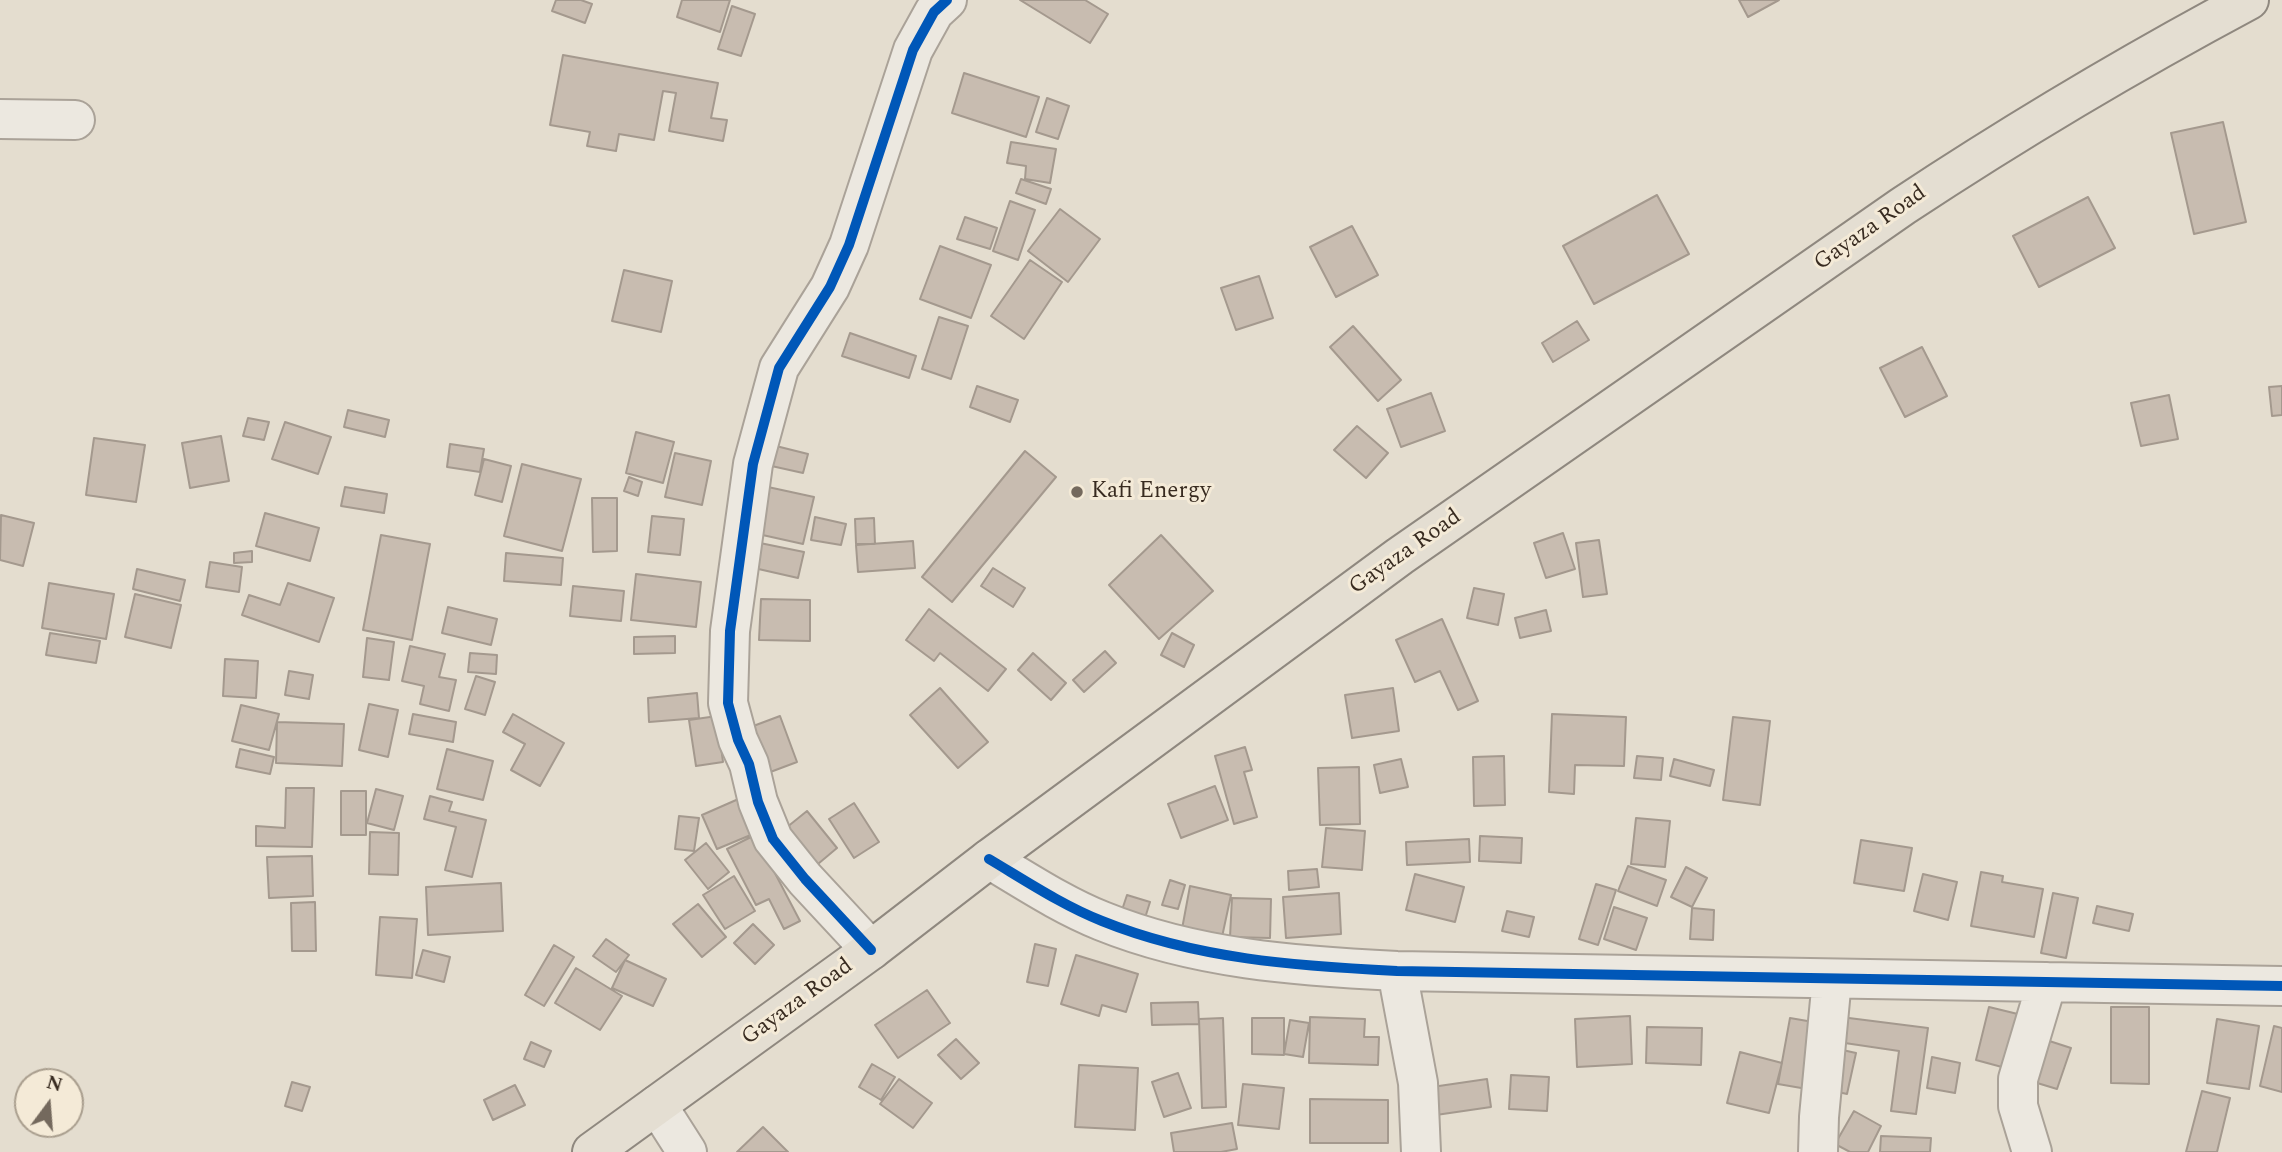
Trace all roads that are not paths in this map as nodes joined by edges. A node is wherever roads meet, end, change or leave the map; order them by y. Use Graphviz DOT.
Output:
graph roads {
  1 [pos="947,0"];
  2 [pos="2249,0"];
  3 [pos="0,119"];
  4 [pos="75,120"];
  5 [pos="989,859"];
  6 [pos="871,950"];
  7 [pos="1396,971"];
  8 [pos="1832,979"];
  9 [pos="2047,982"];
  10 [pos="2282,986"];
  11 [pos="657,1105"];
  12 [pos="593,1152"];
  13 [pos="687,1152"];
  14 [pos="1421,1152"];
  15 [pos="1818,1152"];
  16 [pos="2032,1152"];
  1 -- 6 [label="street"];
  2 -- 5 [label="main road, Gayaza Road"];
  3 -- 4 [label="street"];
  5 -- 6 [label="main road, Gayaza Road"];
  5 -- 7 [label="street"];
  6 -- 11 [label="main road, Gayaza Road"];
  7 -- 8 [label="street"];
  7 -- 14 [label="street"];
  8 -- 9 [label="street"];
  8 -- 15 [label="street"];
  9 -- 10 [label="street"];
  9 -- 16 [label="street"];
  11 -- 12 [label="main road, Gayaza Road"];
  11 -- 13 [label="street"];
}
